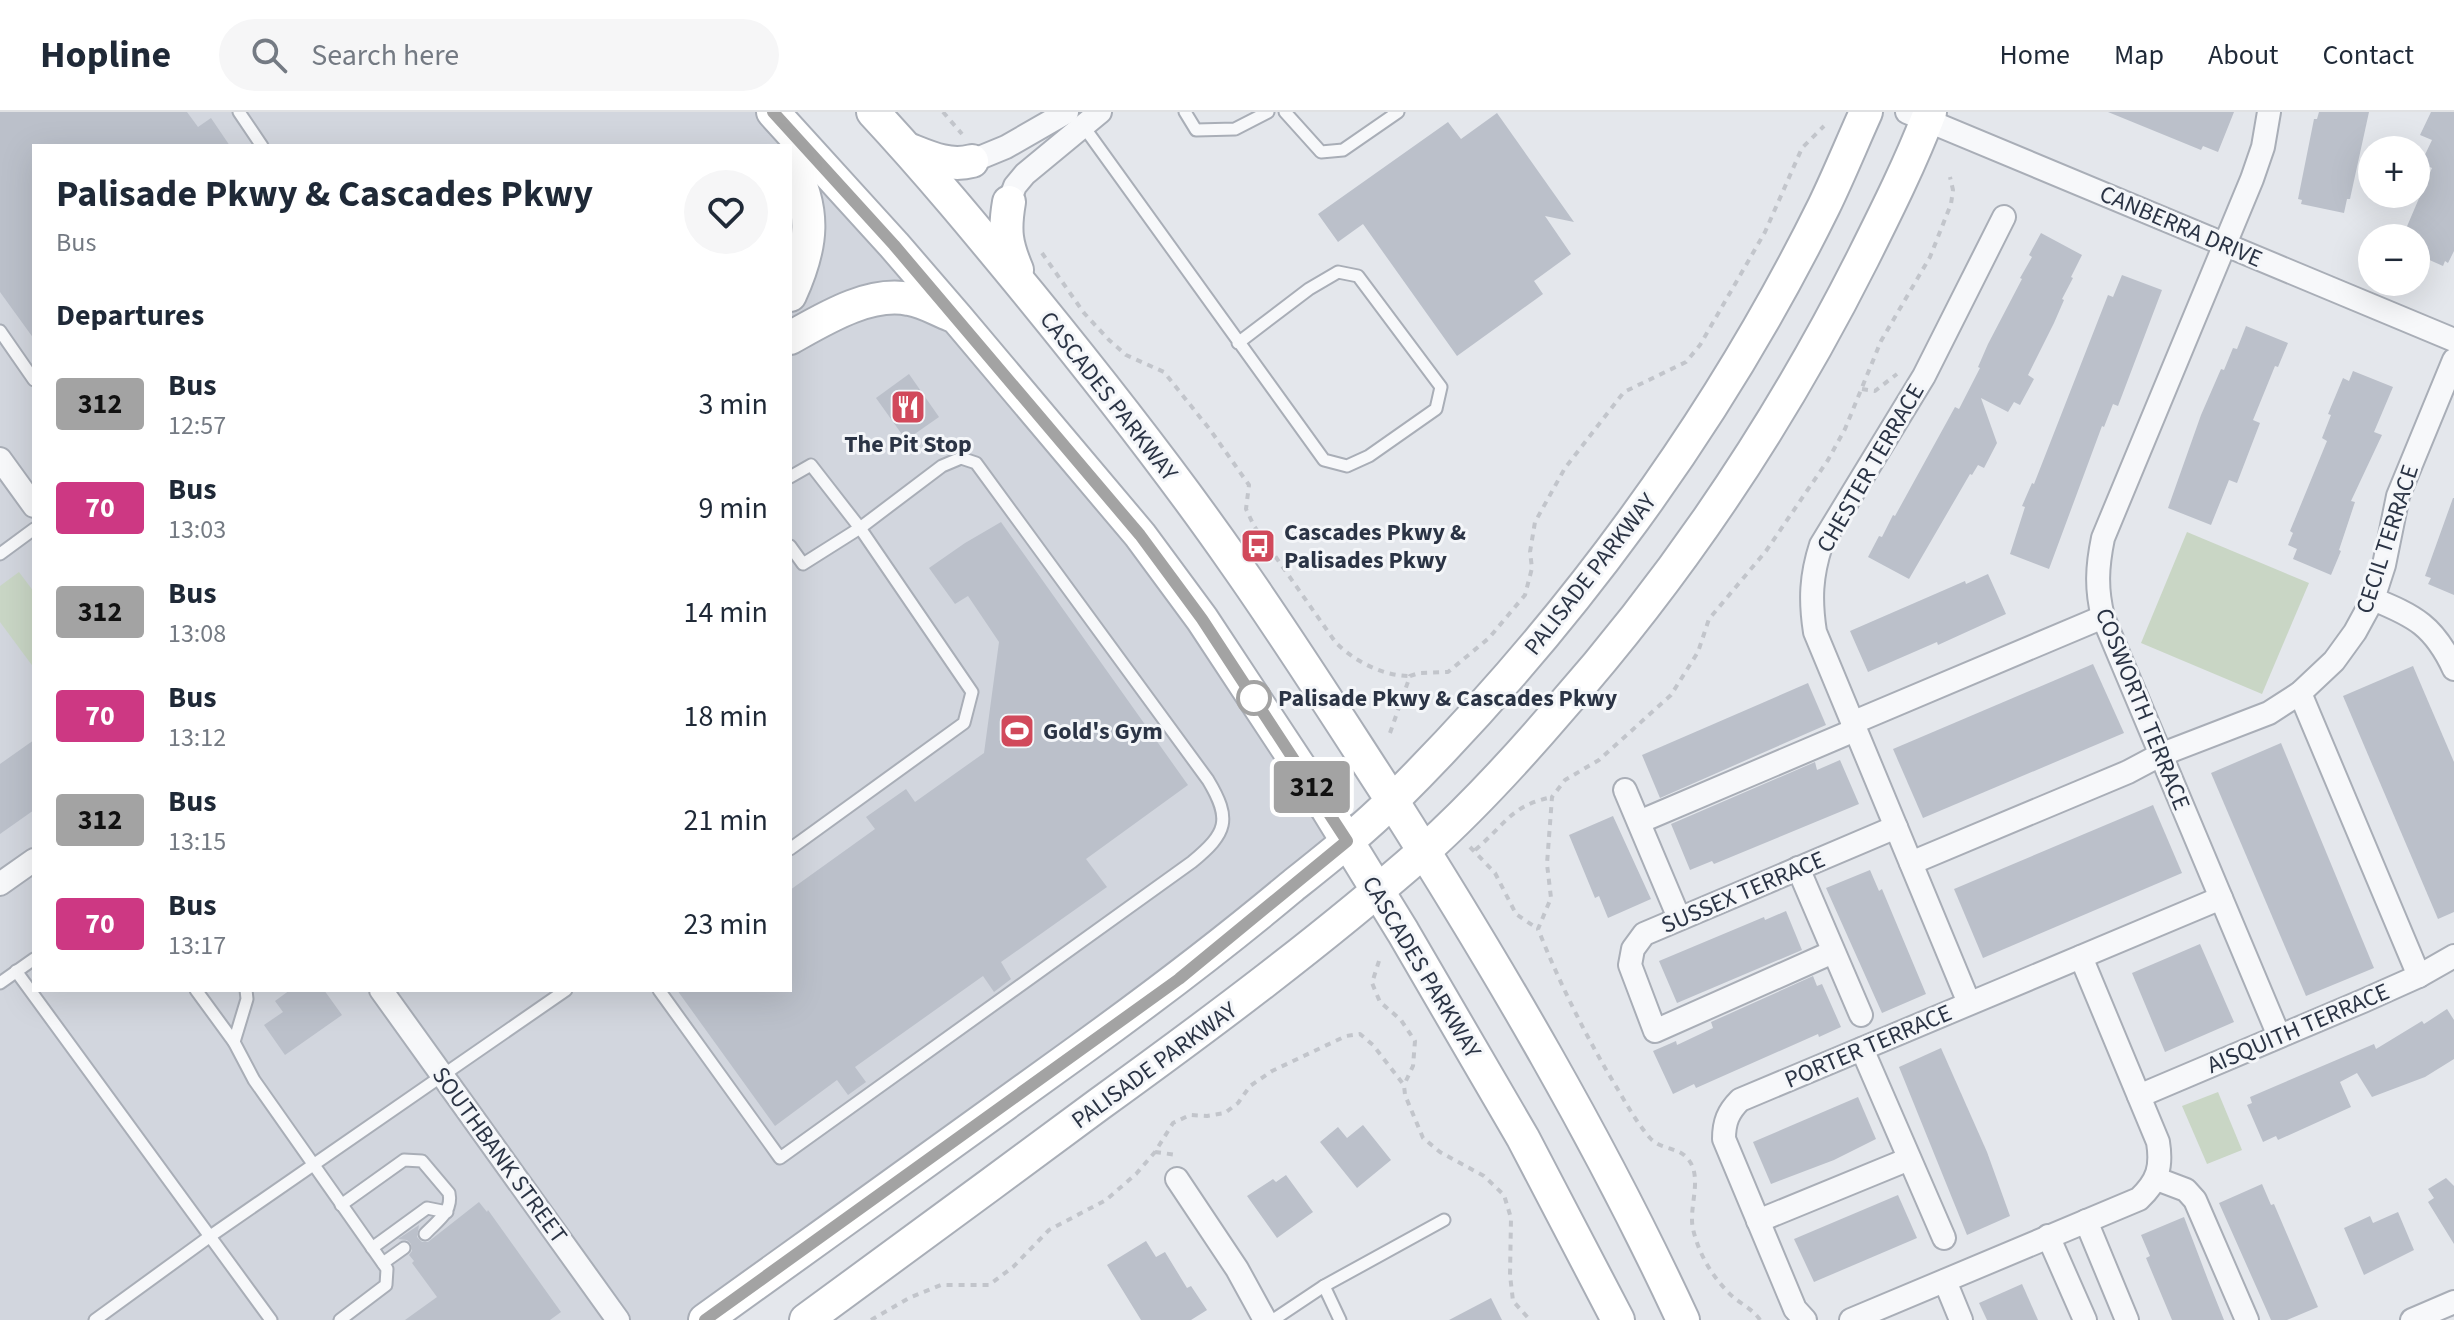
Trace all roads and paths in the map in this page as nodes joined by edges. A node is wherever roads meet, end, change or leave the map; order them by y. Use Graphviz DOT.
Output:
graph roads {
  1 [pos="239,112"];
  2 [pos="765,112"];
  3 [pos="773,112"];
  4 [pos="873,112"];
  5 [pos="943,112"];
  6 [pos="1067,112"];
  7 [pos="1185,112"];
  8 [pos="1268,112"];
  9 [pos="1285,112"];
  10 [pos="1398,112"];
  11 [pos="1866,112"];
  12 [pos="2269,112"];
  13 [pos="1921,115"];
  14 [pos="1092,120"];
  15 [pos="1824,126"];
  16 [pos="261,144"];
  17 [pos="781,144"];
  18 [pos="907,149"];
  19 [pos="969,151"];
  20 [pos="792,166"];
  21 [pos="1950,177"];
  22 [pos="1009,202"];
  23 [pos="2004,217"];
  24 [pos="2225,244"];
  25 [pos="1039,248"];
  26 [pos="1025,288"];
  27 [pos="792,291"];
  28 [pos="957,318"];
  29 [pos="0,331"];
  30 [pos="792,337"];
  31 [pos="2454,340"];
  32 [pos="1238,343"];
  33 [pos="2454,360"];
  34 [pos="1898,374"];
  35 [pos="32,377"];
  36 [pos="1862,389"];
  37 [pos="0,459"];
  38 [pos="792,476"];
  39 [pos="32,503"];
  40 [pos="860,528"];
  41 [pos="32,530"];
  42 [pos="792,549"];
  43 [pos="0,554"];
  44 [pos="2373,599"];
  45 [pos="2103,617"];
  46 [pos="2454,669"];
  47 [pos="1410,676"];
  48 [pos="2300,693"];
  49 [pos="1853,726"];
  50 [pos="1390,733"];
  51 [pos="2160,755"];
  52 [pos="1625,790"];
  53 [pos="1552,797"];
  54 [pos="1392,801"];
  55 [pos="1639,822"];
  56 [pos="1896,827"];
  57 [pos="1347,841"];
  58 [pos="792,848"];
  59 [pos="1424,851"];
  60 [pos="32,861"];
  61 [pos="1911,863"];
  62 [pos="1798,868"];
  63 [pos="0,884"];
  64 [pos="1377,890"];
  65 [pos="2221,898"];
  66 [pos="1679,918"];
  67 [pos="1538,929"];
  68 [pos="1833,952"];
  69 [pos="2454,956"];
  70 [pos="2081,957"];
  71 [pos="32,960"];
  72 [pos="1379,961"];
  73 [pos="16,971"];
  74 [pos="2419,976"];
  75 [pos="0,983"];
  76 [pos="197,992"];
  77 [pos="246,992"];
  78 [pos="382,992"];
  79 [pos="563,992"];
  80 [pos="660,992"];
  81 [pos="1969,1003"];
  82 [pos="1861,1015"];
  83 [pos="2279,1036"];
  84 [pos="234,1042"];
  85 [pos="1862,1049"];
  86 [pos="443,1075"];
  87 [pos="1404,1085"];
  88 [pos="2139,1096"];
  89 [pos="1909,1159"];
  90 [pos="314,1164"];
  91 [pos="1177,1179"];
  92 [pos="2157,1179"];
  93 [pos="341,1205"];
  94 [pos="447,1212"];
  95 [pos="1444,1220"];
  96 [pos="1758,1221"];
  97 [pos="2086,1221"];
  98 [pos="425,1234"];
  99 [pos="2048,1236"];
  100 [pos="209,1237"];
  101 [pos="1944,1238"];
  102 [pos="372,1248"];
  103 [pos="404,1248"];
  104 [pos="383,1263"];
  105 [pos="1945,1281"];
  106 [pos="1324,1286"];
  107 [pos="2454,1302"];
  108 [pos="95,1320"];
  109 [pos="271,1320"];
  110 [pos="340,1320"];
  111 [pos="618,1320"];
  112 [pos="705,1320"];
  113 [pos="806,1320"];
  114 [pos="871,1320"];
  115 [pos="1265,1320"];
  116 [pos="1273,1320"];
  117 [pos="1340,1320"];
  118 [pos="1530,1320"];
  119 [pos="1618,1320"];
  120 [pos="1683,1320"];
  121 [pos="1760,1320"];
  122 [pos="1805,1320"];
  123 [pos="1851,1320"];
  124 [pos="1961,1320"];
  125 [pos="2085,1320"];
  126 [pos="2127,1320"];
  127 [pos="2247,1320"];
  128 [pos="2412,1320"];
  1 -- 16 [label="lane"];
  2 -- 17 [label="main road"];
  3 -- 28 [label="main road, CASCADES PARKWAY"];
  4 -- 18 [label="main road, CASCADES PARKWAY"];
  5 -- 19 [label="path"];
  6 -- 19 [label="street"];
  7 -- 8 [label="lane"];
  9 -- 10 [label="lane"];
  11 -- 54 [label="main road, PALISADE PARKWAY"];
  12 -- 24 [label="street, COSWORTH TERRACE"];
  13 -- 24 [label="street, CANBERRA DRIVE"];
  13 -- 59 [label="main road, PALISADE PARKWAY"];
  14 -- 22 [label="street"];
  14 -- 32 [label="lane"];
  15 -- 47 [label="path"];
  18 -- 19 [label="main road"];
  18 -- 26 [label="main road, CASCADES PARKWAY"];
  20 -- 27 [label="main road"];
  21 -- 36 [label="path"];
  22 -- 26 [label="main road"];
  23 -- 49 [label="street, CHESTER TERRACE"];
  24 -- 31 [label="street, CANBERRA DRIVE"];
  24 -- 45 [label="street, COSWORTH TERRACE"];
  25 -- 47 [label="path"];
  26 -- 54 [label="main road, CASCADES PARKWAY"];
  28 -- 30 [label="main road"];
  28 -- 57 [label="main road, CASCADES PARKWAY"];
  29 -- 35 [label="lane"];
  32 -- 32 [label="lane"];
  33 -- 44 [label="street, CECIL TERRACE"];
  34 -- 36 [label="path"];
  36 -- 53 [label="path"];
  37 -- 39 [label="street"];
  38 -- 40 [label="lane"];
  40 -- 42 [label="lane"];
  40 -- 58 [label="lane"];
  40 -- 80 [label="lane"];
  41 -- 43 [label="lane"];
  44 -- 46 [label="street"];
  44 -- 48 [label="street, CECIL TERRACE"];
  45 -- 49 [label="street"];
  45 -- 51 [label="street, COSWORTH TERRACE"];
  47 -- 50 [label="path"];
  48 -- 51 [label="street, CECIL TERRACE"];
  48 -- 74 [label="street"];
  49 -- 55 [label="street"];
  49 -- 56 [label="street, CHESTER TERRACE"];
  51 -- 61 [label="street"];
  51 -- 65 [label="street, COSWORTH TERRACE"];
  52 -- 55 [label="street"];
  53 -- 67 [label="path"];
  53 -- 67 [label="path"];
  54 -- 57 [label="main road, PALISADE PARKWAY"];
  54 -- 59 [label="main road, CASCADES PARKWAY"];
  55 -- 66 [label="street"];
  56 -- 61 [label="street, CHESTER TERRACE"];
  56 -- 62 [label="street, SUSSEX TERRACE"];
  57 -- 64 [label="main road, CASCADES PARKWAY"];
  57 -- 112 [label="main road, PALISADE PARKWAY"];
  59 -- 64 [label="main road, PALISADE PARKWAY"];
  59 -- 120 [label="main road, CASCADES PARKWAY"];
  60 -- 63 [label="street"];
  61 -- 81 [label="street, CHESTER TERRACE"];
  62 -- 66 [label="street, SUSSEX TERRACE"];
  62 -- 68 [label="street"];
  64 -- 113 [label="main road, PALISADE PARKWAY"];
  64 -- 119 [label="main road, CASCADES PARKWAY"];
  65 -- 70 [label="street, PORTER TERRACE"];
  65 -- 83 [label="street, COSWORTH TERRACE"];
  66 -- 68 [label="street, SUSSEX TERRACE"];
  67 -- 121 [label="path"];
  68 -- 82 [label="street"];
  69 -- 74 [label="street, AISQUITH TERRACE"];
  70 -- 81 [label="street, PORTER TERRACE"];
  70 -- 88 [label="street"];
  71 -- 73 [label="lane"];
  72 -- 87 [label="path"];
  73 -- 75 [label="lane"];
  73 -- 100 [label="lane"];
  74 -- 83 [label="street, AISQUITH TERRACE"];
  76 -- 84 [label="lane"];
  77 -- 84 [label="lane"];
  78 -- 86 [label="street, SOUTHBANK STREET"];
  79 -- 86 [label="lane"];
  81 -- 85 [label="street, PORTER TERRACE"];
  83 -- 88 [label="street, AISQUITH TERRACE"];
  84 -- 90 [label="lane"];
  85 -- 89 [label="street"];
  85 -- 96 [label="street, PORTER TERRACE"];
  86 -- 90 [label="lane"];
  86 -- 111 [label="street, SOUTHBANK STREET"];
  87 -- 114 [label="path"];
  87 -- 118 [label="path"];
  88 -- 92 [label="street"];
  89 -- 96 [label="street"];
  89 -- 101 [label="street"];
  90 -- 93 [label="lane"];
  90 -- 100 [label="lane"];
  91 -- 115 [label="street"];
  92 -- 97 [label="street"];
  92 -- 127 [label="street"];
  93 -- 94 [label="lane"];
  93 -- 102 [label="lane"];
  94 -- 98 [label="lane"];
  94 -- 102 [label="lane"];
  95 -- 106 [label="lane"];
  96 -- 122 [label="street, PORTER TERRACE"];
  97 -- 99 [label="street"];
  97 -- 126 [label="street"];
  99 -- 105 [label="street"];
  99 -- 125 [label="street"];
  100 -- 108 [label="lane"];
  100 -- 109 [label="lane"];
  102 -- 104 [label="lane"];
  103 -- 104 [label="lane"];
  104 -- 110 [label="lane"];
  105 -- 123 [label="street"];
  105 -- 124 [label="street"];
  106 -- 116 [label="lane"];
  106 -- 117 [label="lane"];
  107 -- 128 [label="street"];
}
